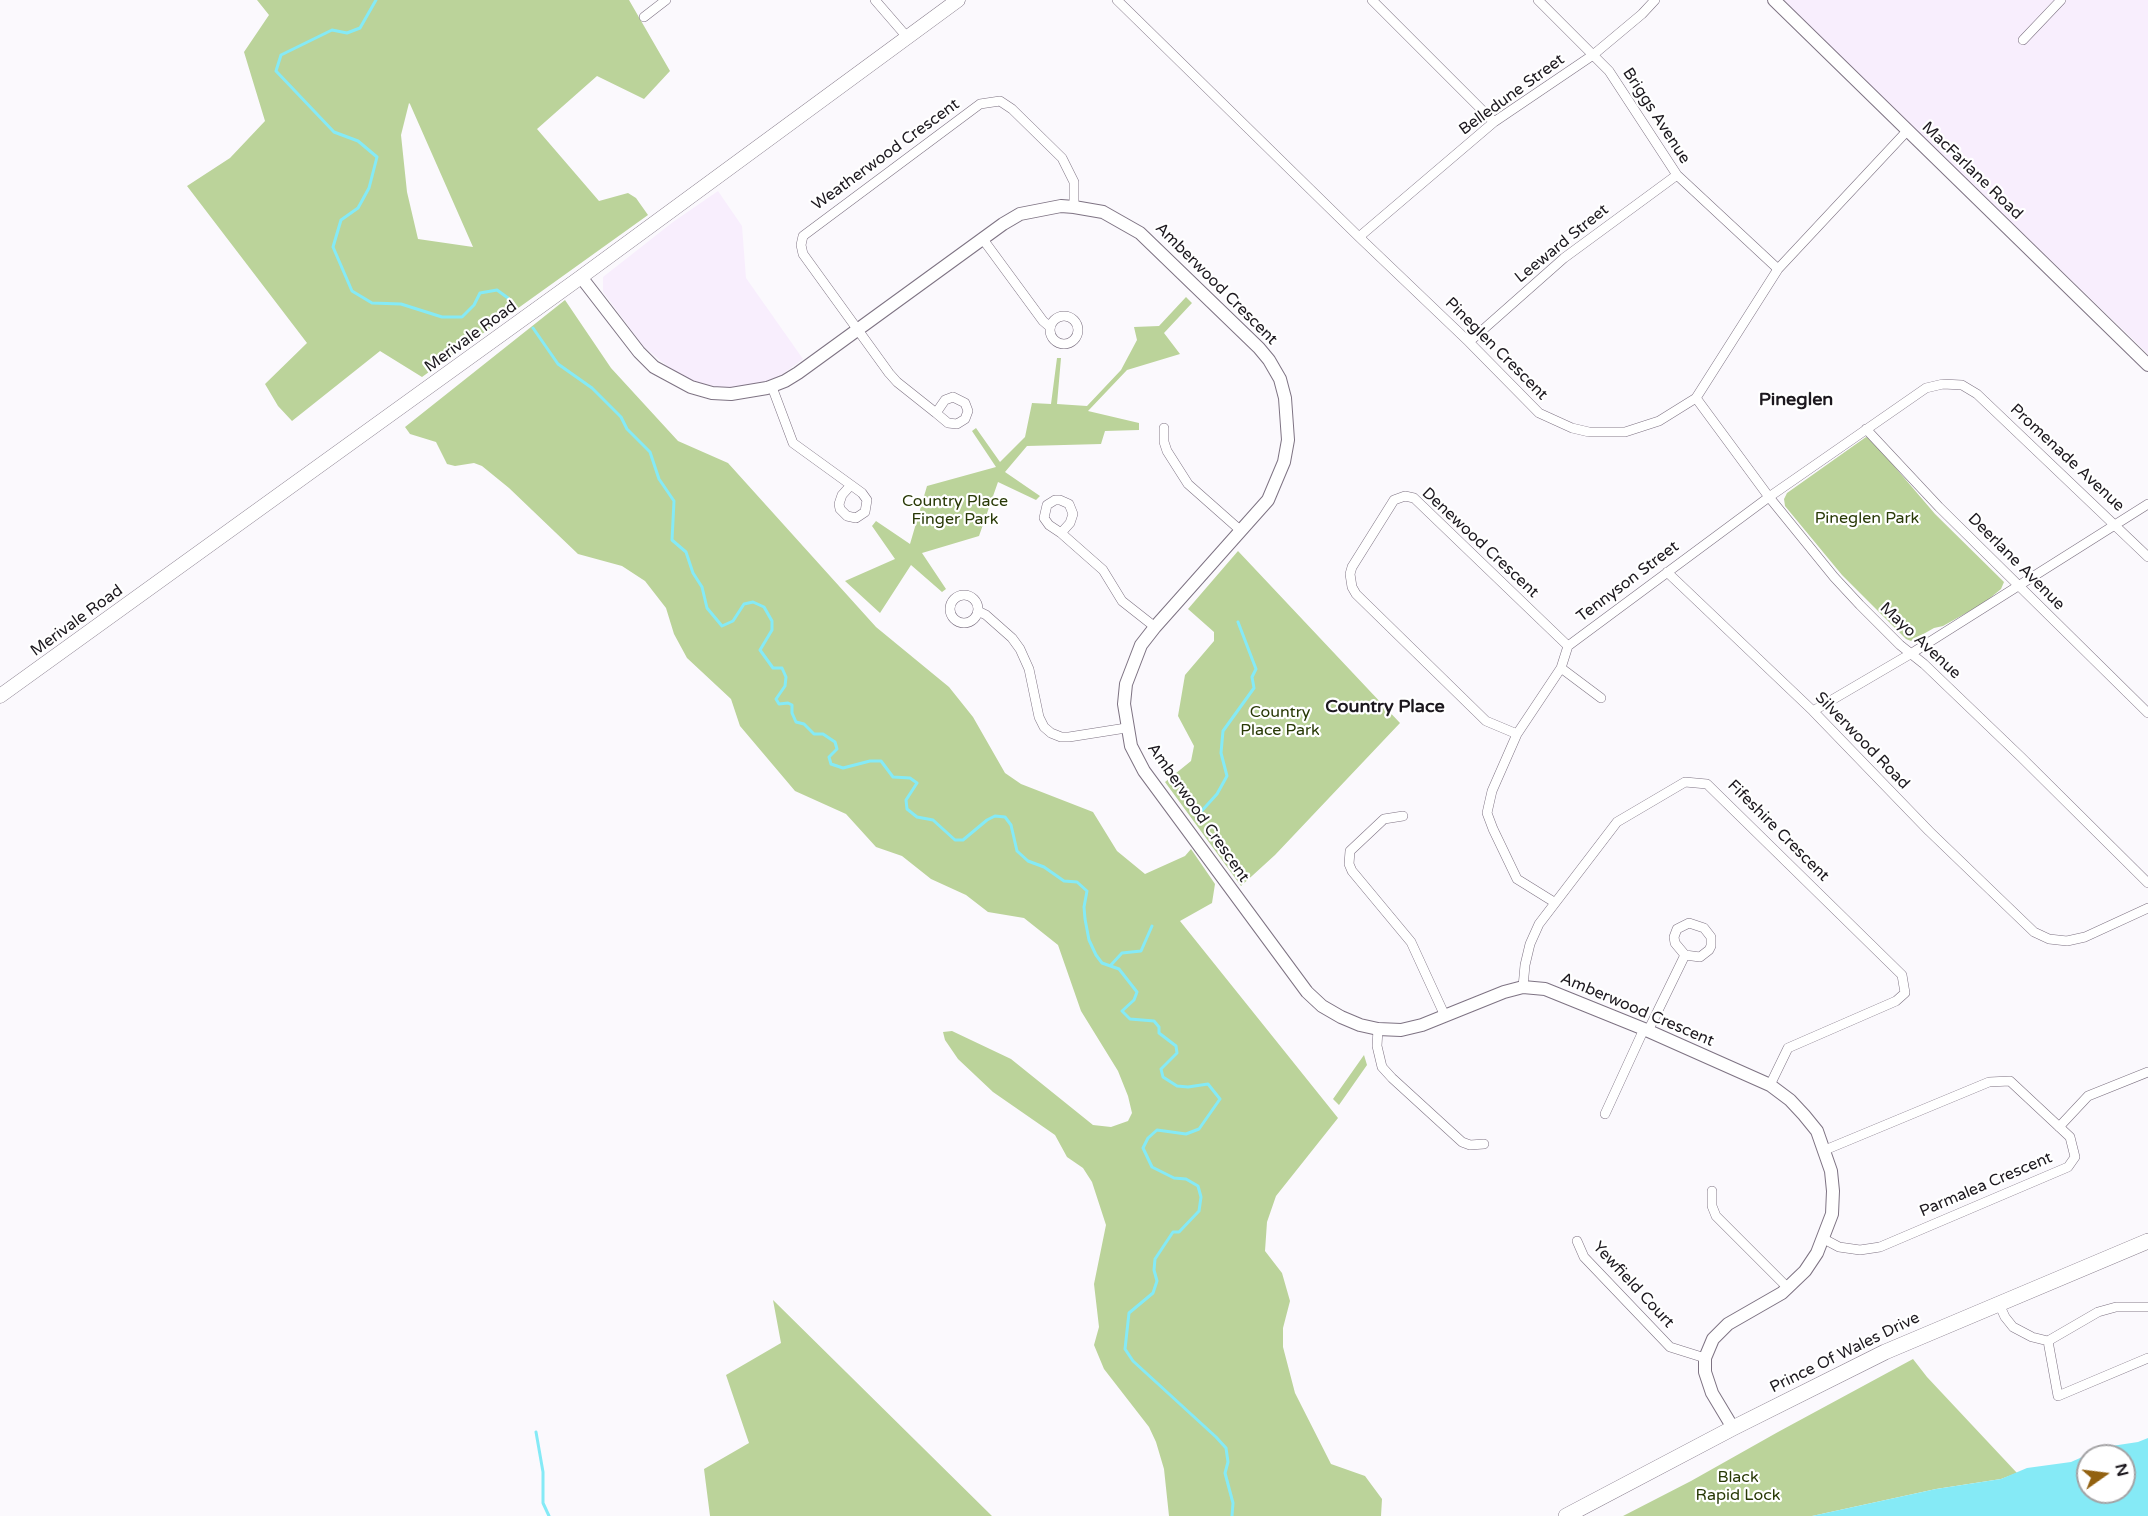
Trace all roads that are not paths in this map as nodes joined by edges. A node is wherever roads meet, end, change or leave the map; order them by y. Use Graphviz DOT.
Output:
graph roads {
  1 [pos="666,0"];
  2 [pos="875,0"];
  3 [pos="958,0"];
  4 [pos="1117,0"];
  5 [pos="1372,0"];
  6 [pos="1538,0"];
  7 [pos="1655,0"];
  8 [pos="1774,0"];
  9 [pos="2061,0"];
  10 [pos="644,17"];
  11 [pos="907,37"];
  12 [pos="2023,40"];
  13 [pos="1593,55"];
  14 [pos="1494,122"];
  15 [pos="1907,131"];
  16 [pos="1677,175"];
  17 [pos="1074,207"];
  18 [pos="1359,237"];
  19 [pos="982,238"];
  20 [pos="1778,269"];
  21 [pos="581,277"];
  22 [pos="1050,327"];
  23 [pos="858,330"];
  24 [pos="1469,342"];
  25 [pos="2148,365"];
  26 [pos="1961,385"];
  27 [pos="772,387"];
  28 [pos="1696,398"];
  29 [pos="936,413"];
  30 [pos="1164,428"];
  31 [pos="1866,429"];
  32 [pos="851,485"];
  33 [pos="1769,497"];
  34 [pos="2148,504"];
  35 [pos="2116,525"];
  36 [pos="1240,530"];
  37 [pos="1061,533"];
  38 [pos="2148,557"];
  39 [pos="1667,572"];
  40 [pos="2019,585"];
  41 [pos="978,611"];
  42 [pos="1155,627"];
  43 [pos="1568,646"];
  44 [pos="1912,653"];
  45 [pos="1561,668"];
  46 [pos="0,696"];
  47 [pos="1601,698"];
  48 [pos="1813,711"];
  49 [pos="2148,713"];
  50 [pos="1126,728"];
  51 [pos="1517,735"];
  52 [pos="1403,816"];
  53 [pos="2148,884"];
  54 [pos="1554,902"];
  55 [pos="2148,908"];
  56 [pos="1685,955"];
  57 [pos="1523,987"];
  58 [pos="1445,1016"];
  59 [pos="1378,1029"];
  60 [pos="1646,1030"];
  61 [pos="2148,1072"];
  62 [pos="1770,1085"];
  63 [pos="1605,1114"];
  64 [pos="2059,1127"];
  65 [pos="1484,1144"];
  66 [pos="1825,1150"];
  67 [pos="1712,1191"];
  68 [pos="1824,1239"];
  69 [pos="1577,1241"];
  70 [pos="2148,1241"];
  71 [pos="1788,1288"];
  72 [pos="2000,1304"];
  73 [pos="2148,1307"];
  74 [pos="2048,1341"];
  75 [pos="1705,1358"];
  76 [pos="2148,1358"];
  77 [pos="1732,1428"];
  78 [pos="1566,1516"];
  1 -- 10 [label="street"];
  2 -- 11 [label="street"];
  3 -- 11 [label="main road, Merivale Road"];
  4 -- 18 [label="street, Pineglen Crescent"];
  5 -- 14 [label="street"];
  6 -- 13 [label="street, Briggs Avenue"];
  7 -- 13 [label="street, Belledune Street"];
  8 -- 15 [label="street, MacFarlane Road"];
  9 -- 12 [label="street"];
  11 -- 21 [label="main road, Merivale Road"];
  13 -- 14 [label="street, Belledune Street"];
  13 -- 16 [label="street, Briggs Avenue"];
  14 -- 18 [label="street, Belledune Street"];
  15 -- 20 [label="street, Pineglen Crescent"];
  15 -- 25 [label="street, MacFarlane Road"];
  16 -- 20 [label="street, Briggs Avenue"];
  16 -- 24 [label="street, Leeward Street"];
  17 -- 19 [label="street, Amberwood Crescent"];
  17 -- 23 [label="street, Weatherwood Crescent"];
  17 -- 36 [label="street, Amberwood Crescent"];
  18 -- 24 [label="street, Pineglen Crescent"];
  19 -- 22 [label="street"];
  19 -- 23 [label="street, Amberwood Crescent"];
  20 -- 28 [label="street, Pineglen Crescent"];
  21 -- 27 [label="street, Amberwood Crescent"];
  21 -- 46 [label="main road, Merivale Road"];
  23 -- 27 [label="street, Amberwood Crescent"];
  23 -- 29 [label="street"];
  24 -- 28 [label="street, Pineglen Crescent"];
  26 -- 31 [label="street, Tennyson Street"];
  26 -- 35 [label="street, Promenade Avenue"];
  27 -- 32 [label="street"];
  28 -- 33 [label="street, Mayo Avenue"];
  30 -- 36 [label="street"];
  31 -- 33 [label="street, Tennyson Street"];
  31 -- 40 [label="street, Deerlane Avenue"];
  33 -- 39 [label="street, Tennyson Street"];
  33 -- 44 [label="street, Mayo Avenue"];
  34 -- 35 [label="street"];
  35 -- 38 [label="street, Promenade Avenue"];
  35 -- 40 [label="street"];
  36 -- 42 [label="street, Amberwood Crescent"];
  37 -- 42 [label="street"];
  39 -- 43 [label="street, Tennyson Street"];
  39 -- 48 [label="street, Silverwood Road"];
  40 -- 44 [label="street"];
  40 -- 49 [label="street, Deerlane Avenue"];
  41 -- 50 [label="street"];
  42 -- 50 [label="street, Amberwood Crescent"];
  43 -- 45 [label="street"];
  43 -- 51 [label="street, Denewood Crescent"];
  44 -- 48 [label="street"];
  44 -- 53 [label="street, Mayo Avenue"];
  45 -- 47 [label="street"];
  45 -- 51 [label="street"];
  48 -- 55 [label="street, Silverwood Road"];
  50 -- 59 [label="street, Amberwood Crescent"];
  51 -- 54 [label="street"];
  52 -- 58 [label="street"];
  54 -- 57 [label="street, Fifeshire Crescent"];
  54 -- 62 [label="street, Fifeshire Crescent"];
  56 -- 60 [label="street"];
  57 -- 58 [label="street, Amberwood Crescent"];
  57 -- 60 [label="street, Amberwood Crescent"];
  58 -- 59 [label="street, Amberwood Crescent"];
  59 -- 65 [label="street"];
  60 -- 62 [label="street, Amberwood Crescent"];
  60 -- 63 [label="street"];
  61 -- 64 [label="street"];
  62 -- 66 [label="street, Amberwood Crescent"];
  64 -- 66 [label="street, Parmalea Crescent"];
  64 -- 68 [label="street, Parmalea Crescent"];
  66 -- 68 [label="street, Amberwood Crescent"];
  67 -- 71 [label="street"];
  68 -- 71 [label="street, Amberwood Crescent"];
  69 -- 75 [label="street, Yewfield Court"];
  70 -- 72 [label="main road, Prince Of Wales Drive"];
  71 -- 75 [label="street, Amberwood Crescent"];
  72 -- 74 [label="street"];
  72 -- 77 [label="main road, Prince Of Wales Drive"];
  73 -- 74 [label="street"];
  74 -- 76 [label="street"];
  75 -- 77 [label="street"];
  77 -- 78 [label="main road, Prince Of Wales Drive"];
}
